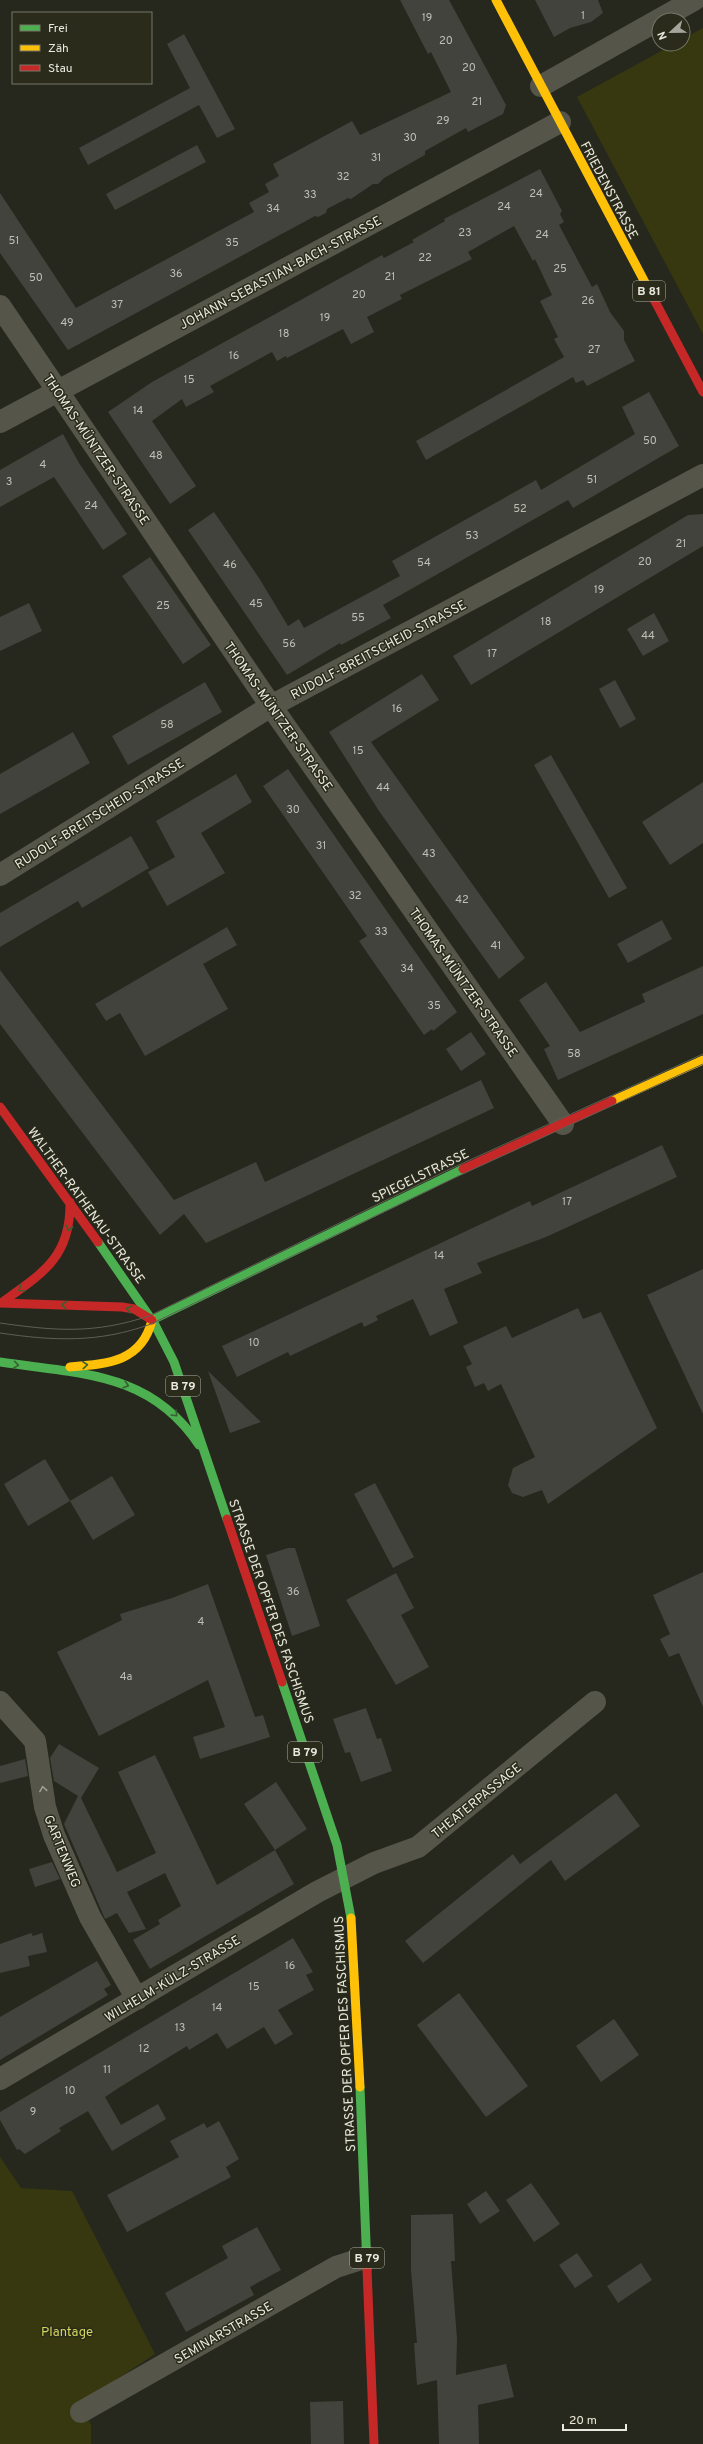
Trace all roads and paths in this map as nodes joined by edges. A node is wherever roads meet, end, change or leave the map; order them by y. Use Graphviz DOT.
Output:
graph roads {
  1 [pos="496,0"];
  2 [pos="694,0"];
  3 [pos="541,86"];
  4 [pos="560,122"];
  5 [pos="0,306"];
  6 [pos="58,391"];
  7 [pos="703,392"];
  8 [pos="0,422"];
  9 [pos="703,475"];
  10 [pos="271,706"];
  11 [pos="0,875"];
  12 [pos="703,1060"];
  13 [pos="0,1107"];
  14 [pos="563,1124"];
  15 [pos="70,1202"];
  16 [pos="0,1303"];
  17 [pos="152,1320"];
  18 [pos="0,1362"];
  19 [pos="32,1368"];
  20 [pos="207,1456"];
  21 [pos="0,1702"];
  22 [pos="595,1702"];
  23 [pos="345,1878"];
  24 [pos="137,1999"];
  25 [pos="0,2078"];
  26 [pos="367,2257"];
  27 [pos="81,2412"];
  28 [pos="374,2444"];
  1 -- 3 [label="main road, FRIEDENSTRASSE / B 81"];
  2 -- 3 [label="street"];
  3 -- 4 [label="main road, FRIEDENSTRASSE / B 81"];
  4 -- 6 [label="street, JOHANN-SEBASTIAN-BACH-STRASSE"];
  4 -- 7 [label="main road, FRIEDENSTRASSE / B 81"];
  5 -- 6 [label="street, THOMAS-MÜNTZER-STRASSE"];
  6 -- 8 [label="street, JOHANN-SEBASTIAN-BACH-STRASSE"];
  6 -- 10 [label="street, THOMAS-MÜNTZER-STRASSE"];
  9 -- 10 [label="street, RUDOLF-BREITSCHEID-STRASSE"];
  10 -- 11 [label="street, RUDOLF-BREITSCHEID-STRASSE"];
  10 -- 14 [label="street, THOMAS-MÜNTZER-STRASSE"];
  12 -- 14 [label="main road, SPIEGELSTRASSE"];
  13 -- 15 [label="main road, WALTHER-RATHENAU-STRASSE / B 79"];
  14 -- 17 [label="main road, SPIEGELSTRASSE"];
  15 -- 16 [label="main road, one-way"];
  15 -- 17 [label="main road, WALTHER-RATHENAU-STRASSE / B 79"];
  17 -- 16 [label="main road, one-way"];
  19 -- 17 [label="main road, one-way"];
  17 -- 20 [label="main road, STRASSE DER OPFER DES FASCHISMUS / B 79"];
  18 -- 19 [label="main road, one-way"];
  19 -- 20 [label="main road, one-way"];
  20 -- 23 [label="main road, STRASSE DER OPFER DES FASCHISMUS / B 79"];
  24 -- 21 [label="street, GARTENWEG, one-way"];
  22 -- 23 [label="street, THEATERPASSAGE"];
  23 -- 24 [label="street, WILHELM-KÜLZ-STRASSE"];
  23 -- 26 [label="main road, STRASSE DER OPFER DES FASCHISMUS / B 79"];
  24 -- 25 [label="street, WILHELM-KÜLZ-STRASSE"];
  26 -- 27 [label="street, SEMINARSTRASSE"];
  26 -- 28 [label="main road, STRASSE DER OPFER DES FASCHISMUS / B 79"];
}
